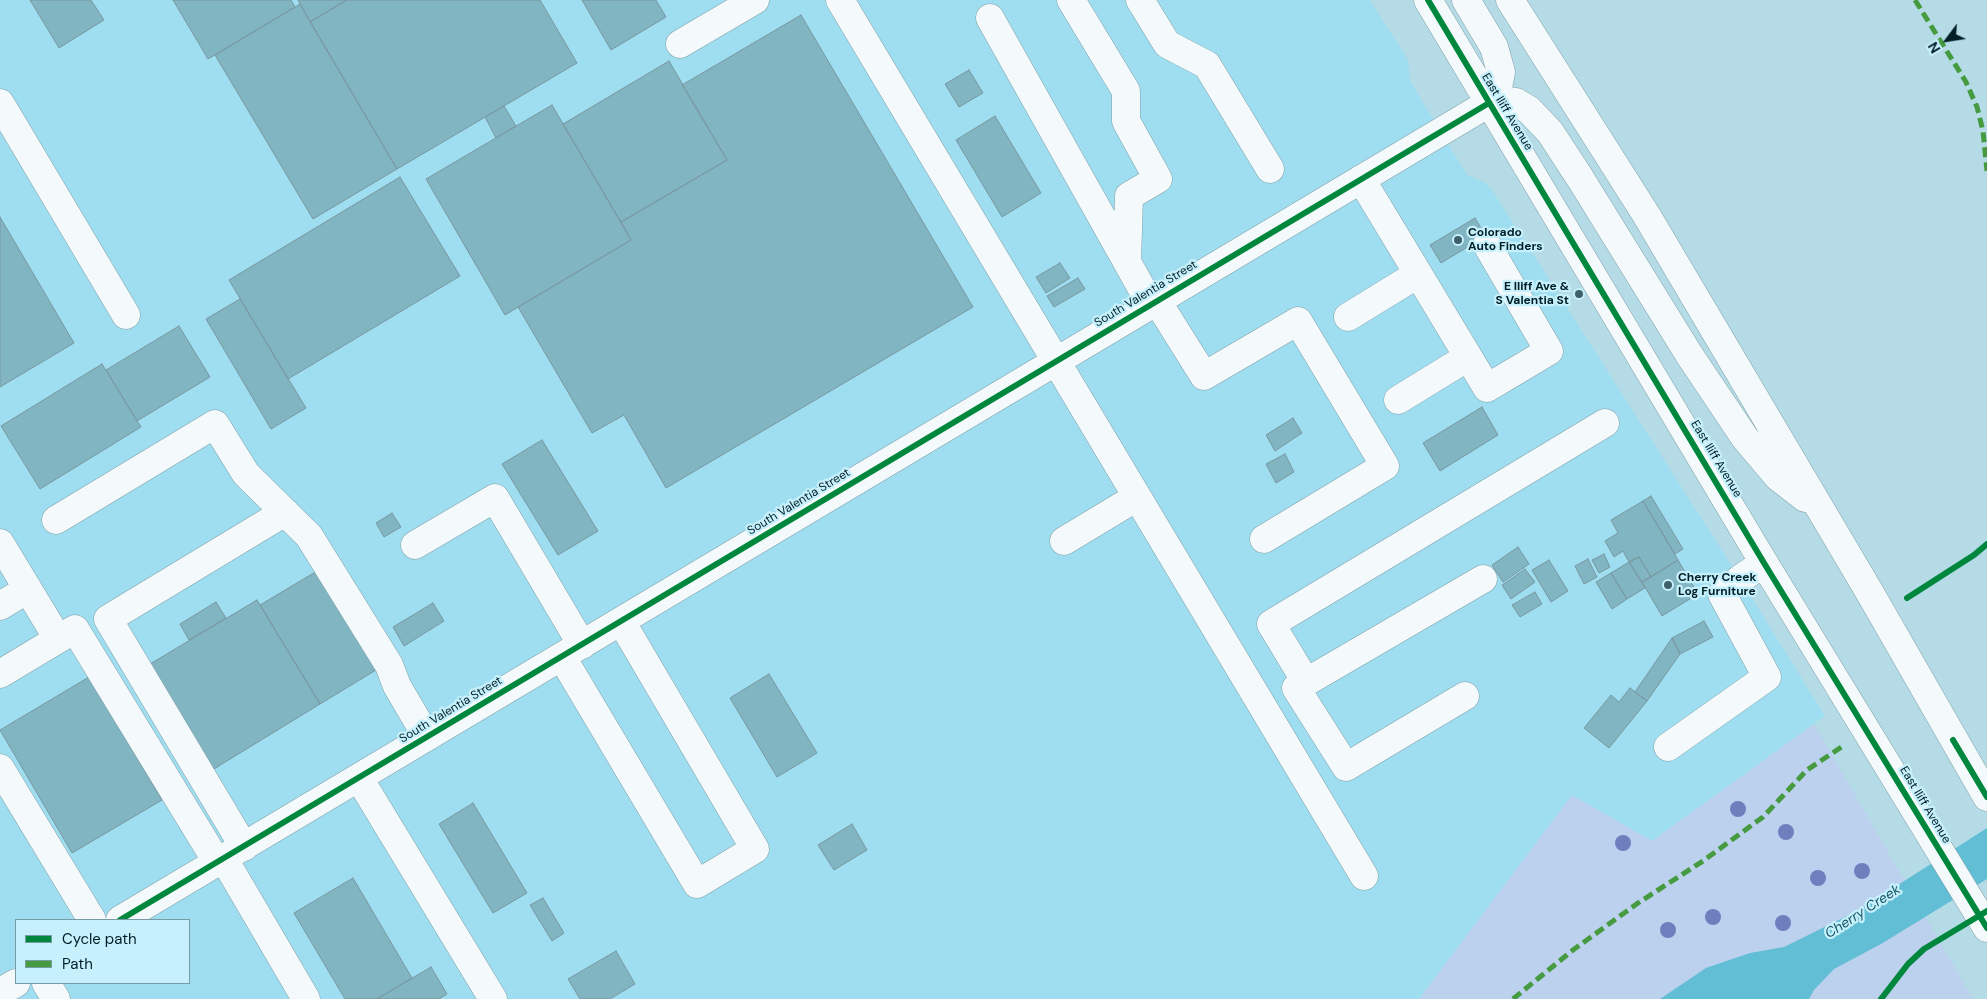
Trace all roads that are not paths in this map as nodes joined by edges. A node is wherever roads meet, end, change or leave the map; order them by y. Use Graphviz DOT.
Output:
graph roads {
  1 [pos="755,0"];
  2 [pos="840,0"];
  3 [pos="1071,0"];
  4 [pos="1140,0"];
  5 [pos="1428,0"];
  6 [pos="1466,0"];
  7 [pos="1510,0"];
  8 [pos="990,18"];
  9 [pos="680,44"];
  10 [pos="0,102"];
  11 [pos="1489,103"];
  12 [pos="1270,168"];
  13 [pos="1361,179"];
  14 [pos="1487,245"];
  15 [pos="1127,262"];
  16 [pos="1418,274"];
  17 [pos="1154,303"];
  18 [pos="126,315"];
  19 [pos="1348,317"];
  20 [pos="1468,357"];
  21 [pos="1056,361"];
  22 [pos="1398,400"];
  23 [pos="1605,423"];
  24 [pos="1137,497"];
  25 [pos="1819,509"];
  26 [pos="285,512"];
  27 [pos="56,520"];
  28 [pos="1264,540"];
  29 [pos="1064,541"];
  30 [pos="0,543"];
  31 [pos="415,545"];
  32 [pos="1764,563"];
  33 [pos="1483,579"];
  34 [pos="28,590"];
  35 [pos="0,606"];
  36 [pos="620,621"];
  37 [pos="58,639"];
  38 [pos="572,651"];
  39 [pos="0,674"];
  40 [pos="1306,682"];
  41 [pos="1465,696"];
  42 [pos="427,737"];
  43 [pos="1330,742"];
  44 [pos="1668,747"];
  45 [pos="1298,764"];
  46 [pos="0,768"];
  47 [pos="359,778"];
  48 [pos="1987,797"];
  49 [pos="228,856"];
  50 [pos="1364,876"];
  51 [pos="91,919"];
  52 [pos="122,919"];
  53 [pos="1987,928"];
  54 [pos="15,984"];
  55 [pos="47,984"];
  56 [pos="0,992"];
  57 [pos="56,999"];
  58 [pos="306,999"];
  59 [pos="493,999"];
  1 -- 9 [label="main road"];
  2 -- 21 [label="main road"];
  3 -- 15 [label="main road"];
  4 -- 12 [label="main road"];
  5 -- 11 [label="main road, East Iliff Avenue"];
  6 -- 11 [label="main road"];
  7 -- 25 [label="main road"];
  8 -- 15 [label="main road"];
  10 -- 18 [label="main road"];
  11 -- 13 [label="main road, South Valentia Street"];
  11 -- 25 [label="main road"];
  11 -- 32 [label="main road, East Iliff Avenue"];
  13 -- 16 [label="main road"];
  13 -- 17 [label="main road, South Valentia Street"];
  14 -- 20 [label="main road"];
  15 -- 17 [label="main road"];
  16 -- 19 [label="main road"];
  16 -- 20 [label="main road"];
  17 -- 21 [label="main road, South Valentia Street"];
  17 -- 28 [label="main road"];
  20 -- 22 [label="main road"];
  21 -- 24 [label="main road"];
  21 -- 36 [label="main road, South Valentia Street"];
  23 -- 40 [label="main road"];
  24 -- 29 [label="main road"];
  24 -- 45 [label="main road"];
  25 -- 48 [label="main road"];
  26 -- 27 [label="main road"];
  26 -- 42 [label="main road"];
  26 -- 49 [label="main road"];
  30 -- 34 [label="main road"];
  31 -- 38 [label="main road"];
  32 -- 44 [label="main road"];
  32 -- 53 [label="main road, East Iliff Avenue"];
  33 -- 40 [label="main road"];
  34 -- 35 [label="main road"];
  34 -- 37 [label="main road"];
  36 -- 38 [label="main road, South Valentia Street"];
  36 -- 38 [label="main road"];
  37 -- 39 [label="main road"];
  37 -- 49 [label="main road"];
  38 -- 42 [label="main road, South Valentia Street"];
  40 -- 43 [label="main road"];
  41 -- 43 [label="main road"];
  42 -- 47 [label="main road, South Valentia Street"];
  43 -- 45 [label="main road"];
  45 -- 50 [label="main road"];
  46 -- 51 [label="main road"];
  47 -- 49 [label="main road, South Valentia Street"];
  47 -- 59 [label="main road"];
  49 -- 52 [label="main road, South Valentia Street"];
  49 -- 58 [label="main road"];
  54 -- 56 [label="main road"];
  55 -- 57 [label="main road"];
}
